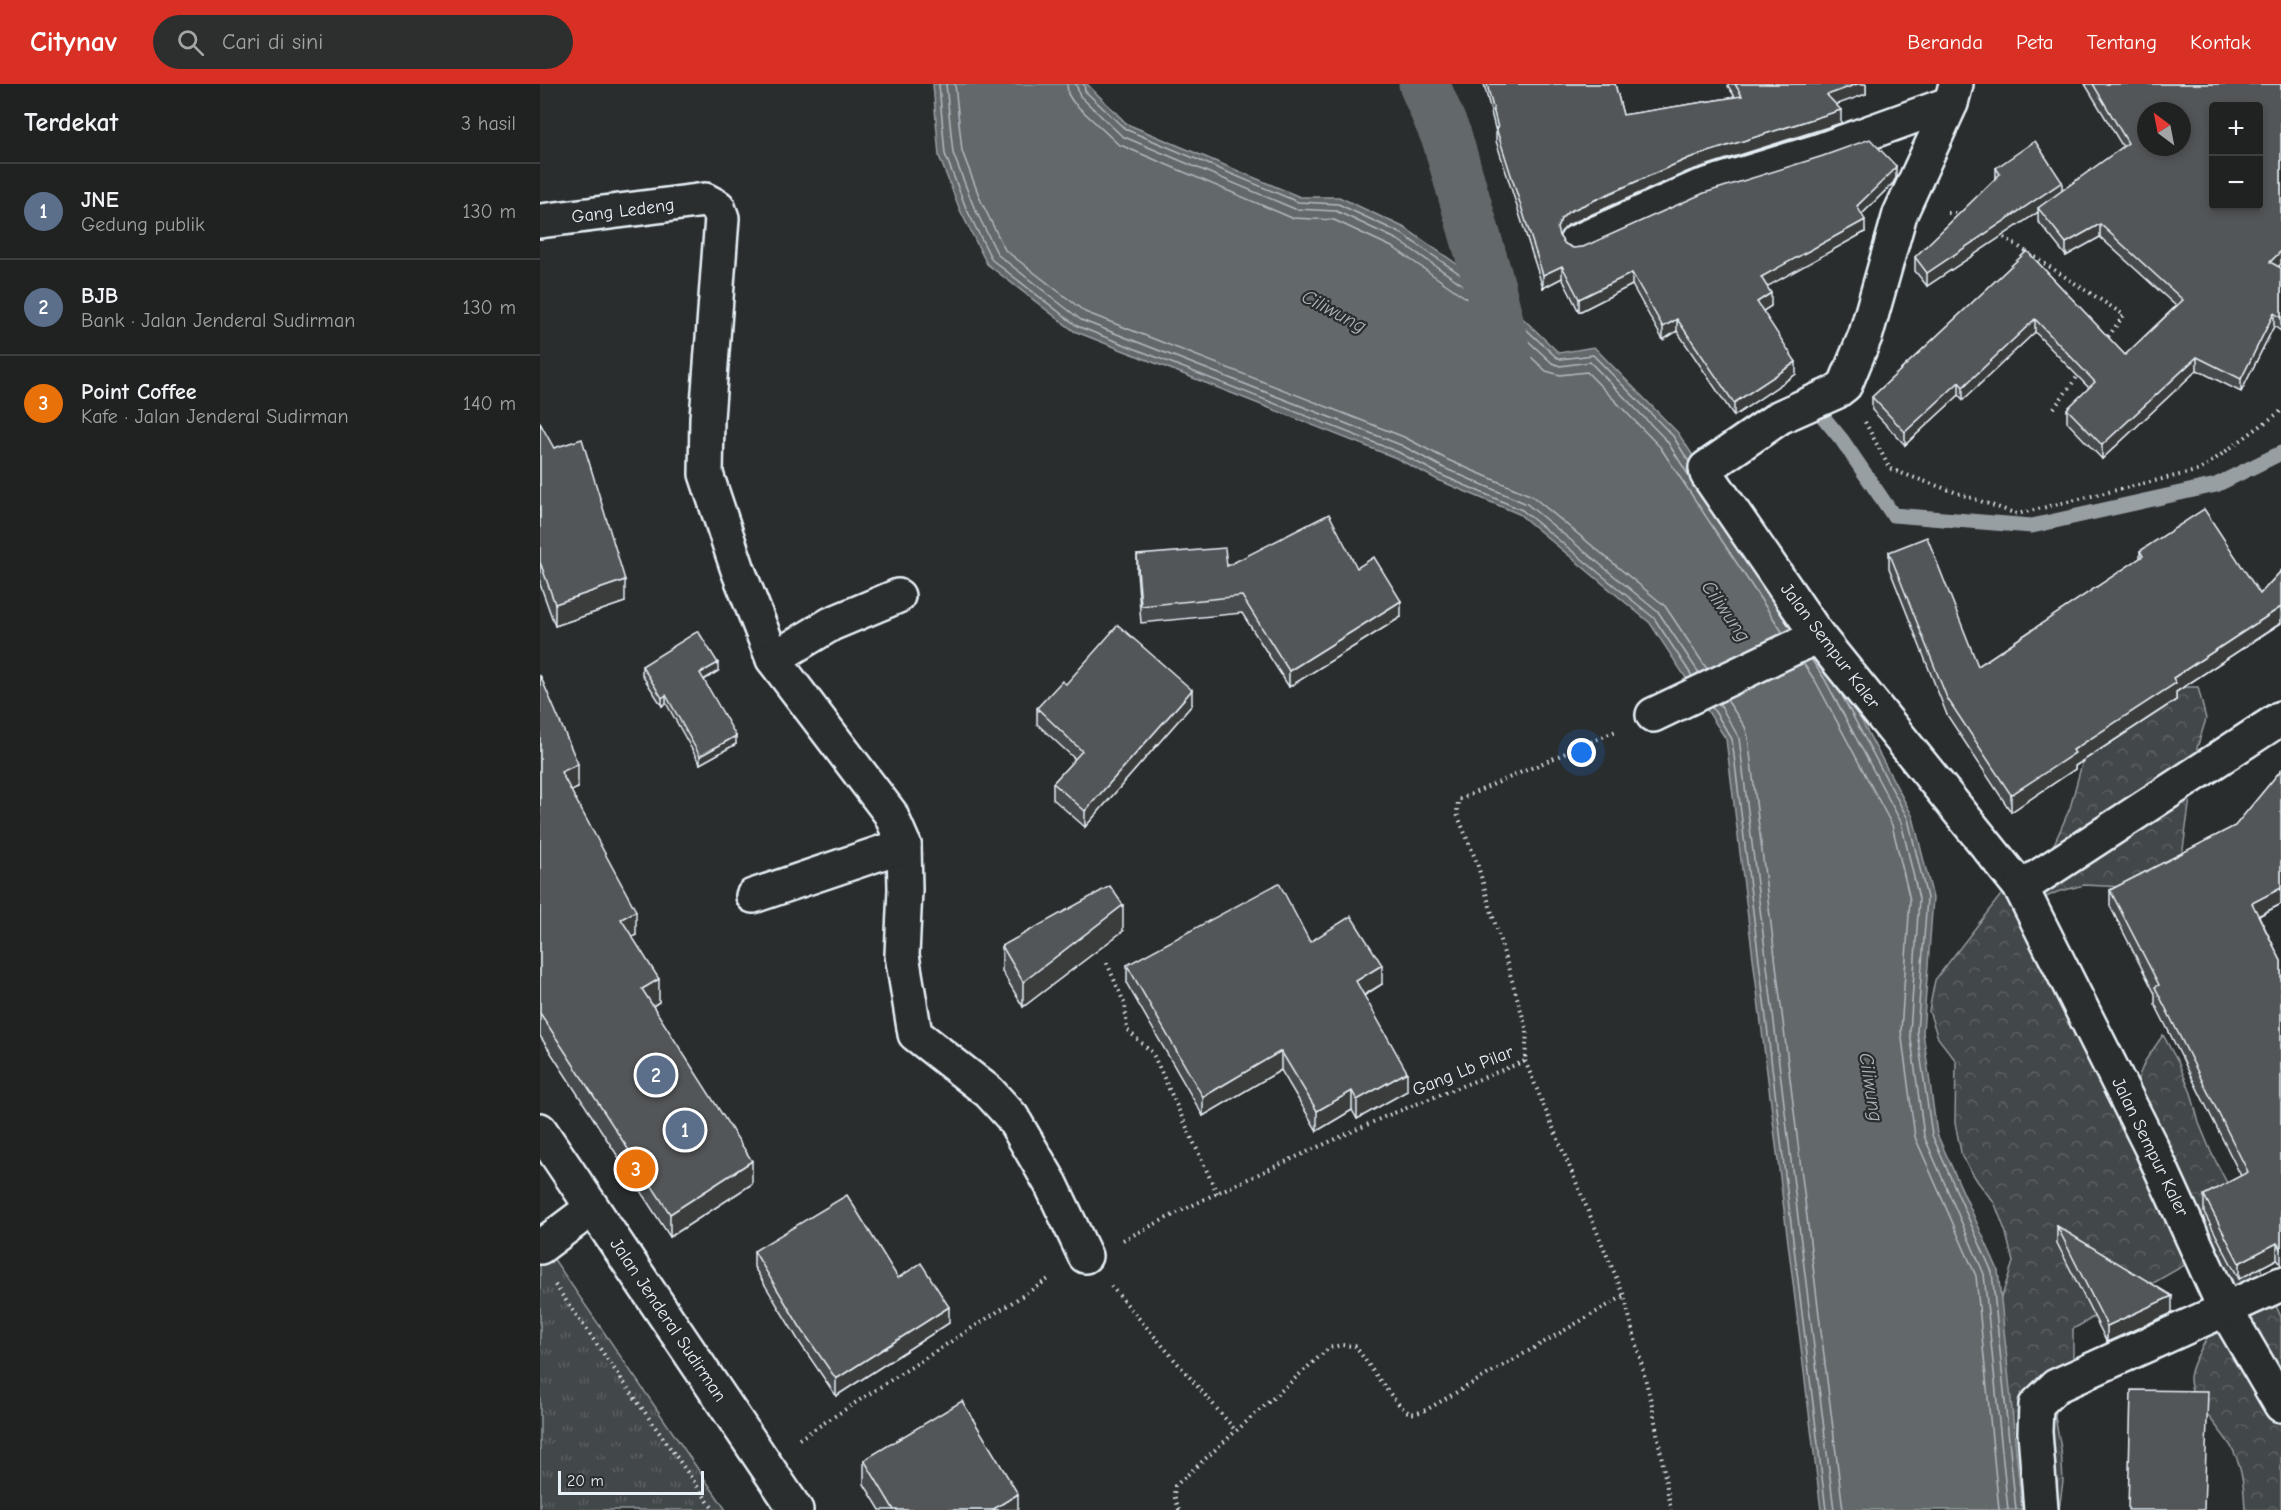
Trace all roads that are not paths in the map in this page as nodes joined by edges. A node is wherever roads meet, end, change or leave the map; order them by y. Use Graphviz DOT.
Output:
graph roads {
  1 [pos="1953,94"];
  2 [pos="540,221"];
  3 [pos="1576,242"];
  4 [pos="898,596"];
  5 [pos="1816,637"];
  6 [pos="773,659"];
  7 [pos="1653,715"];
  8 [pos="2281,718"];
  9 [pos="904,845"];
  10 [pos="2021,888"];
  11 [pos="753,896"];
  12 [pos="540,1130"];
  13 [pos="592,1208"];
  14 [pos="540,1247"];
  15 [pos="1085,1256"];
  16 [pos="2281,1284"];
  17 [pos="2225,1309"];
  18 [pos="2281,1405"];
  19 [pos="796,1510"];
  20 [pos="2041,1510"];
  1 -- 3 [label="street"];
  1 -- 5 [label="street, Jalan Sempur Kaler"];
  2 -- 6 [label="street, Gang Ledeng"];
  4 -- 6 [label="street"];
  5 -- 7 [label="street"];
  5 -- 10 [label="street, Jalan Sempur Kaler"];
  6 -- 9 [label="street"];
  8 -- 10 [label="street"];
  9 -- 11 [label="street"];
  9 -- 15 [label="street"];
  10 -- 17 [label="street, Jalan Sempur Kaler"];
  12 -- 13 [label="street, Jalan Jenderal Sudirman"];
  13 -- 14 [label="street"];
  13 -- 19 [label="street, Jalan Jenderal Sudirman"];
  16 -- 17 [label="street"];
  17 -- 18 [label="street, Jalan Sempur Kaler"];
  17 -- 20 [label="street"];
}
